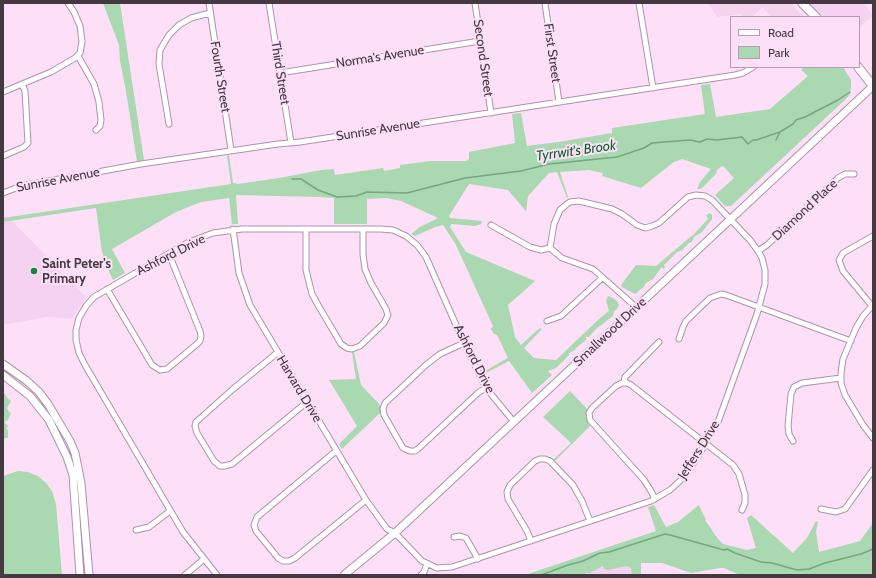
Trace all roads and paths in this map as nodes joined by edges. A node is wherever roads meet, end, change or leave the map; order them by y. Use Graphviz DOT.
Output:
graph roads {
  1 [pos="68,3"];
  2 [pos="209,3"];
  3 [pos="269,3"];
  4 [pos="475,3"];
  5 [pos="545,3"];
  6 [pos="639,3"];
  7 [pos="802,3"];
  8 [pos="210,13"];
  9 [pos="815,16"];
  10 [pos="480,41"];
  11 [pos="78,56"];
  12 [pos="751,68"];
  13 [pos="859,68"];
  14 [pos="280,72"];
  15 [pos="22,84"];
  16 [pos="873,86"];
  17 [pos="653,88"];
  18 [pos="3,92"];
  19 [pos="559,102"];
  20 [pos="491,113"];
  21 [pos="168,124"];
  22 [pos="96,130"];
  23 [pos="291,143"];
  24 [pos="232,150"];
  25 [pos="3,156"];
  26 [pos="854,174"];
  27 [pos="3,193"];
  28 [pos="730,219"];
  29 [pos="491,225"];
  30 [pos="306,228"];
  31 [pos="234,229"];
  32 [pos="363,229"];
  33 [pos="873,236"];
  34 [pos="550,248"];
  35 [pos="758,251"];
  36 [pos="169,254"];
  37 [pos="602,278"];
  38 [pos="107,289"];
  39 [pos="873,305"];
  40 [pos="636,307"];
  41 [pos="759,307"];
  42 [pos="547,321"];
  43 [pos="679,339"];
  44 [pos="851,341"];
  45 [pos="659,342"];
  46 [pos="464,343"];
  47 [pos="277,353"];
  48 [pos="3,364"];
  49 [pos="3,375"];
  50 [pos="840,378"];
  51 [pos="624,383"];
  52 [pos="486,388"];
  53 [pos="307,402"];
  54 [pos="514,422"];
  55 [pos="873,438"];
  56 [pos="793,441"];
  57 [pos="706,443"];
  58 [pos="336,451"];
  59 [pos="873,470"];
  60 [pos="655,499"];
  61 [pos="366,500"];
  62 [pos="821,509"];
  63 [pos="742,510"];
  64 [pos="170,511"];
  65 [pos="590,522"];
  66 [pos="136,530"];
  67 [pos="394,533"];
  68 [pos="454,537"];
  69 [pos="531,541"];
  70 [pos="478,558"];
  71 [pos="204,559"];
  72 [pos="427,564"];
  73 [pos="80,575"];
  74 [pos="89,575"];
  75 [pos="185,575"];
  76 [pos="217,575"];
  77 [pos="344,575"];
  78 [pos="421,575"];
  1 -- 11 [label="street"];
  2 -- 8 [label="street, Fourth Street"];
  3 -- 14 [label="street, Third Street"];
  4 -- 10 [label="street, Second Street"];
  5 -- 19 [label="street, First Street"];
  6 -- 17 [label="street"];
  7 -- 9 [label="main road"];
  8 -- 21 [label="street"];
  8 -- 24 [label="street, Fourth Street"];
  10 -- 14 [label="street, Norma's Avenue"];
  10 -- 20 [label="street, Second Street"];
  11 -- 15 [label="street"];
  11 -- 22 [label="street"];
  12 -- 17 [label="street, Sunrise Avenue"];
  13 -- 16 [label="main road"];
  14 -- 23 [label="street, Third Street"];
  15 -- 18 [label="street"];
  15 -- 25 [label="street"];
  16 -- 28 [label="street, Smallwood Drive"];
  17 -- 19 [label="street, Sunrise Avenue"];
  19 -- 20 [label="street, Sunrise Avenue"];
  20 -- 23 [label="street, Sunrise Avenue"];
  23 -- 24 [label="street, Sunrise Avenue"];
  24 -- 27 [label="street, Sunrise Avenue"];
  26 -- 35 [label="street, Diamond Place"];
  28 -- 34 [label="street, Jeffers Drive"];
  28 -- 35 [label="street, Jeffers Drive"];
  28 -- 40 [label="street, Smallwood Drive"];
  29 -- 34 [label="street"];
  30 -- 31 [label="street, Ashford Drive"];
  30 -- 32 [label="street, Ashford Drive"];
  30 -- 32 [label="street"];
  31 -- 36 [label="street, Ashford Drive"];
  31 -- 47 [label="street, Harvard Drive"];
  32 -- 46 [label="street, Ashford Drive"];
  33 -- 39 [label="street"];
  34 -- 37 [label="street"];
  35 -- 41 [label="street, Jeffers Drive"];
  36 -- 38 [label="street, Ashford Drive"];
  36 -- 38 [label="street"];
  37 -- 40 [label="street"];
  37 -- 42 [label="street"];
  38 -- 64 [label="street, Ashford Drive"];
  39 -- 44 [label="street"];
  40 -- 54 [label="street, Smallwood Drive"];
  41 -- 43 [label="street"];
  41 -- 44 [label="street"];
  41 -- 57 [label="street, Jeffers Drive"];
  44 -- 50 [label="street"];
  45 -- 51 [label="street"];
  46 -- 52 [label="street, Ashford Drive"];
  46 -- 52 [label="street"];
  47 -- 53 [label="street, Harvard Drive"];
  47 -- 53 [label="street"];
  48 -- 74 [label="street"];
  49 -- 73 [label="street"];
  50 -- 55 [label="street"];
  50 -- 56 [label="street"];
  51 -- 57 [label="street"];
  51 -- 60 [label="street"];
  52 -- 54 [label="street, Ashford Drive"];
  53 -- 58 [label="street, Harvard Drive"];
  54 -- 67 [label="street, Smallwood Drive"];
  57 -- 60 [label="street, Jeffers Drive"];
  57 -- 63 [label="street"];
  58 -- 61 [label="street, Harvard Drive"];
  58 -- 61 [label="street"];
  59 -- 62 [label="street"];
  60 -- 65 [label="street, Jeffers Drive"];
  61 -- 67 [label="street, Harvard Drive"];
  64 -- 66 [label="street"];
  64 -- 71 [label="street, Ashford Drive"];
  65 -- 69 [label="street, Jeffers Drive"];
  65 -- 69 [label="street"];
  67 -- 72 [label="street, Jeffers Drive"];
  67 -- 77 [label="street, Smallwood Drive"];
  68 -- 70 [label="street"];
  69 -- 70 [label="street, Jeffers Drive"];
  70 -- 72 [label="street, Jeffers Drive"];
  71 -- 75 [label="street"];
  71 -- 76 [label="street, Ashford Drive"];
  72 -- 78 [label="street"];
}
